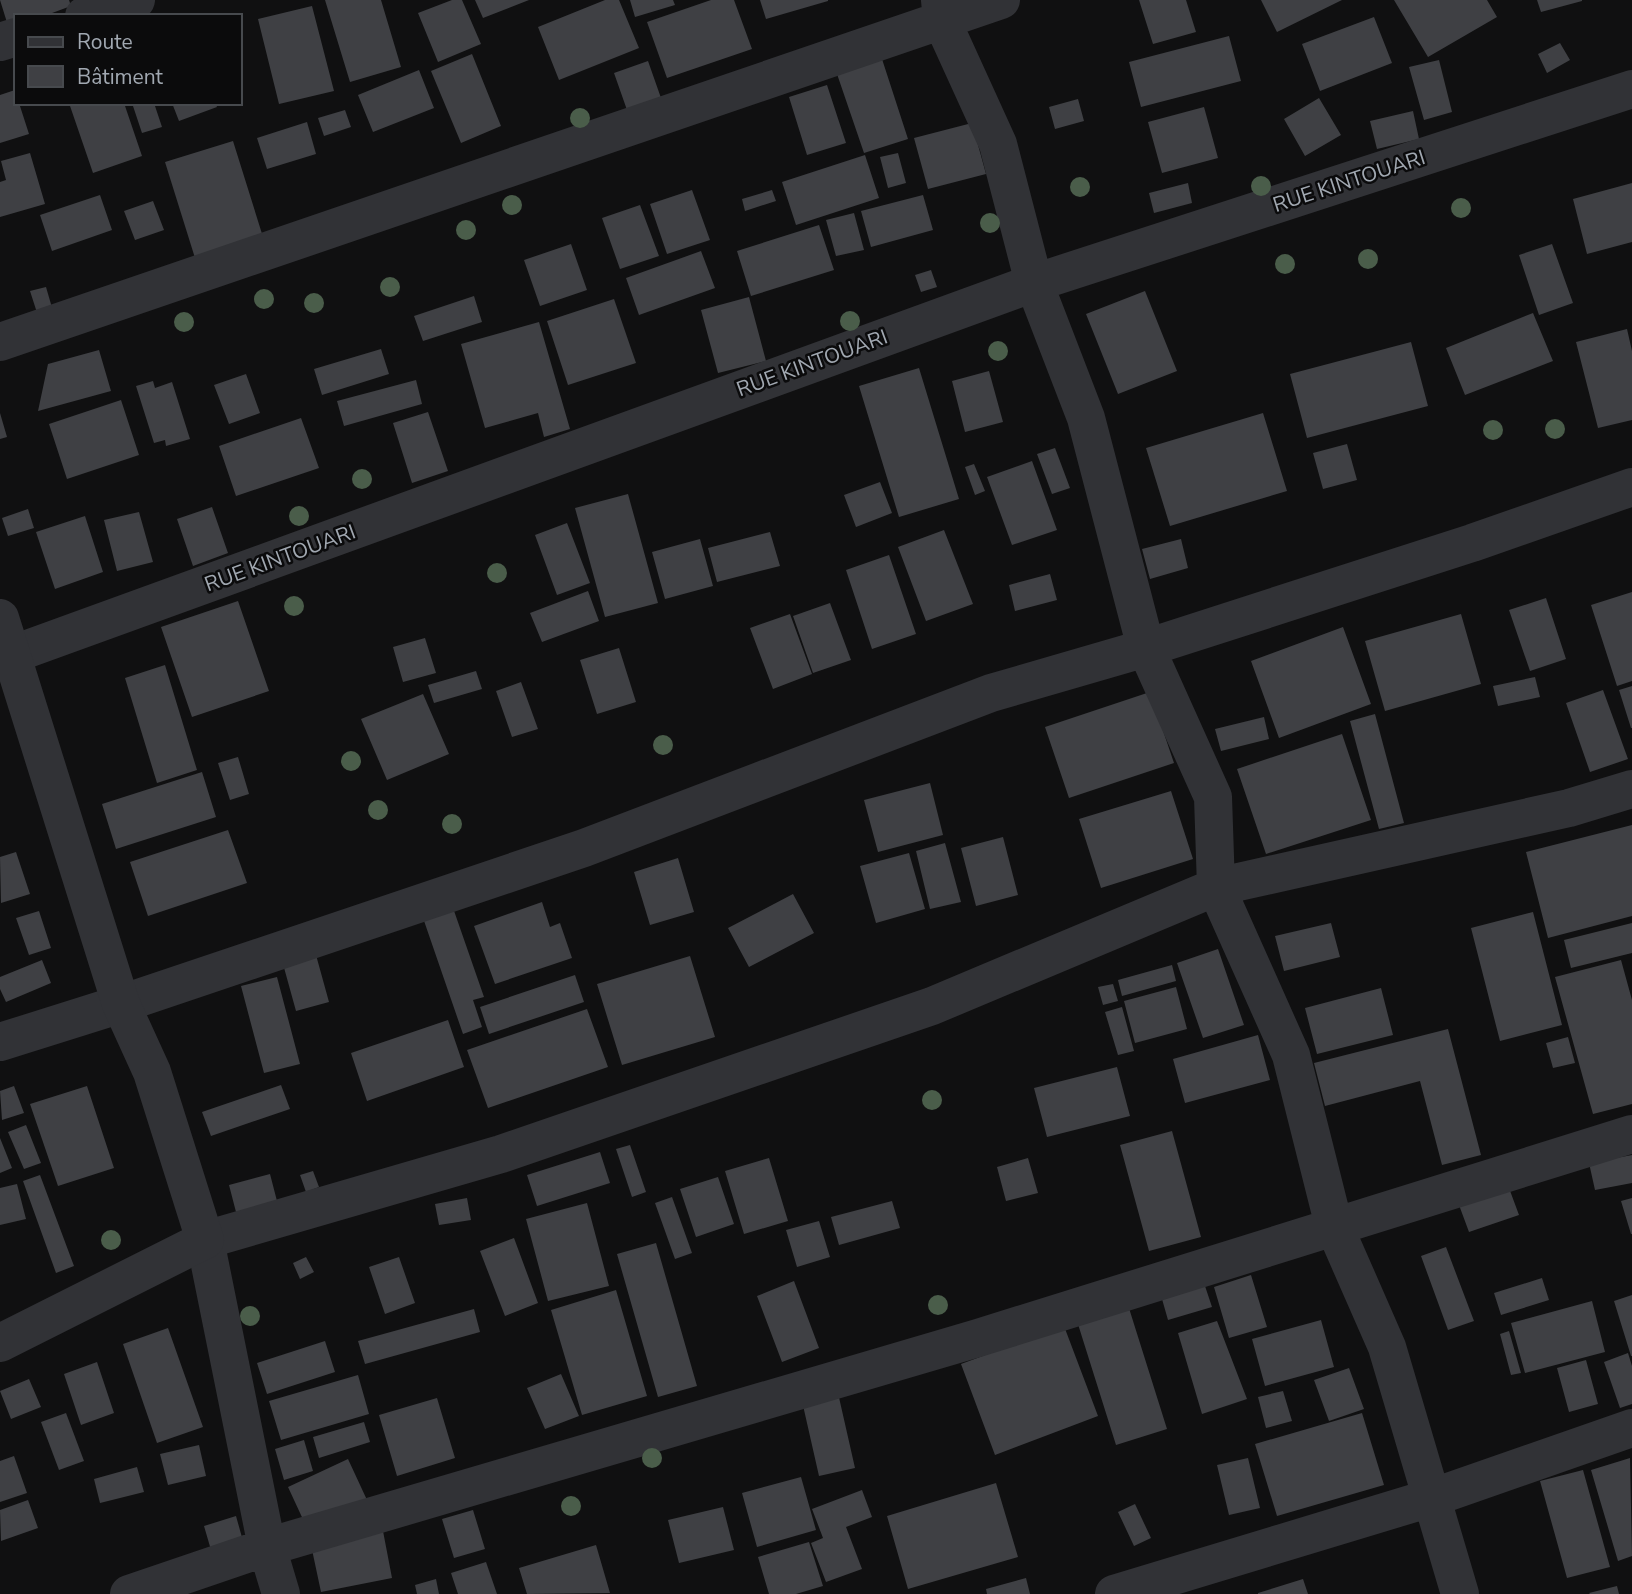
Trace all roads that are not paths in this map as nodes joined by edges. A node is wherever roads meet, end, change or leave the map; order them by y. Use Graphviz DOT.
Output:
graph roads {
  1 [pos="136,0"];
  2 [pos="1001,0"];
  3 [pos="941,11"];
  4 [pos="90,14"];
  5 [pos="1632,89"];
  6 [pos="1034,283"];
  7 [pos="0,342"];
  8 [pos="1632,487"];
  9 [pos="0,618"];
  10 [pos="1146,649"];
  11 [pos="6,657"];
  12 [pos="1632,789"];
  13 [pos="1216,887"];
  14 [pos="121,1004"];
  15 [pos="0,1042"];
  16 [pos="1632,1134"];
  17 [pos="1334,1226"];
  18 [pos="205,1240"];
  19 [pos="0,1343"];
  20 [pos="1632,1428"];
  21 [pos="1434,1497"];
  22 [pos="267,1547"];
  23 [pos="129,1594"];
  24 [pos="281,1594"];
  25 [pos="1114,1594"];
  26 [pos="1460,1594"];
  1 -- 4 [label="street"];
  2 -- 3 [label="street"];
  3 -- 6 [label="street"];
  3 -- 7 [label="street"];
  5 -- 6 [label="street, RUE KINTOUARI"];
  6 -- 10 [label="street"];
  6 -- 11 [label="street, RUE KINTOUARI"];
  8 -- 10 [label="street"];
  9 -- 11 [label="street"];
  10 -- 13 [label="street"];
  10 -- 14 [label="street"];
  11 -- 14 [label="street"];
  12 -- 13 [label="street"];
  13 -- 17 [label="street"];
  13 -- 18 [label="street"];
  14 -- 15 [label="street"];
  14 -- 18 [label="street"];
  16 -- 17 [label="street"];
  17 -- 21 [label="street"];
  17 -- 22 [label="street"];
  18 -- 19 [label="street"];
  18 -- 22 [label="street"];
  20 -- 21 [label="street"];
  21 -- 25 [label="street"];
  21 -- 26 [label="street"];
  22 -- 23 [label="street"];
  22 -- 24 [label="street"];
}
